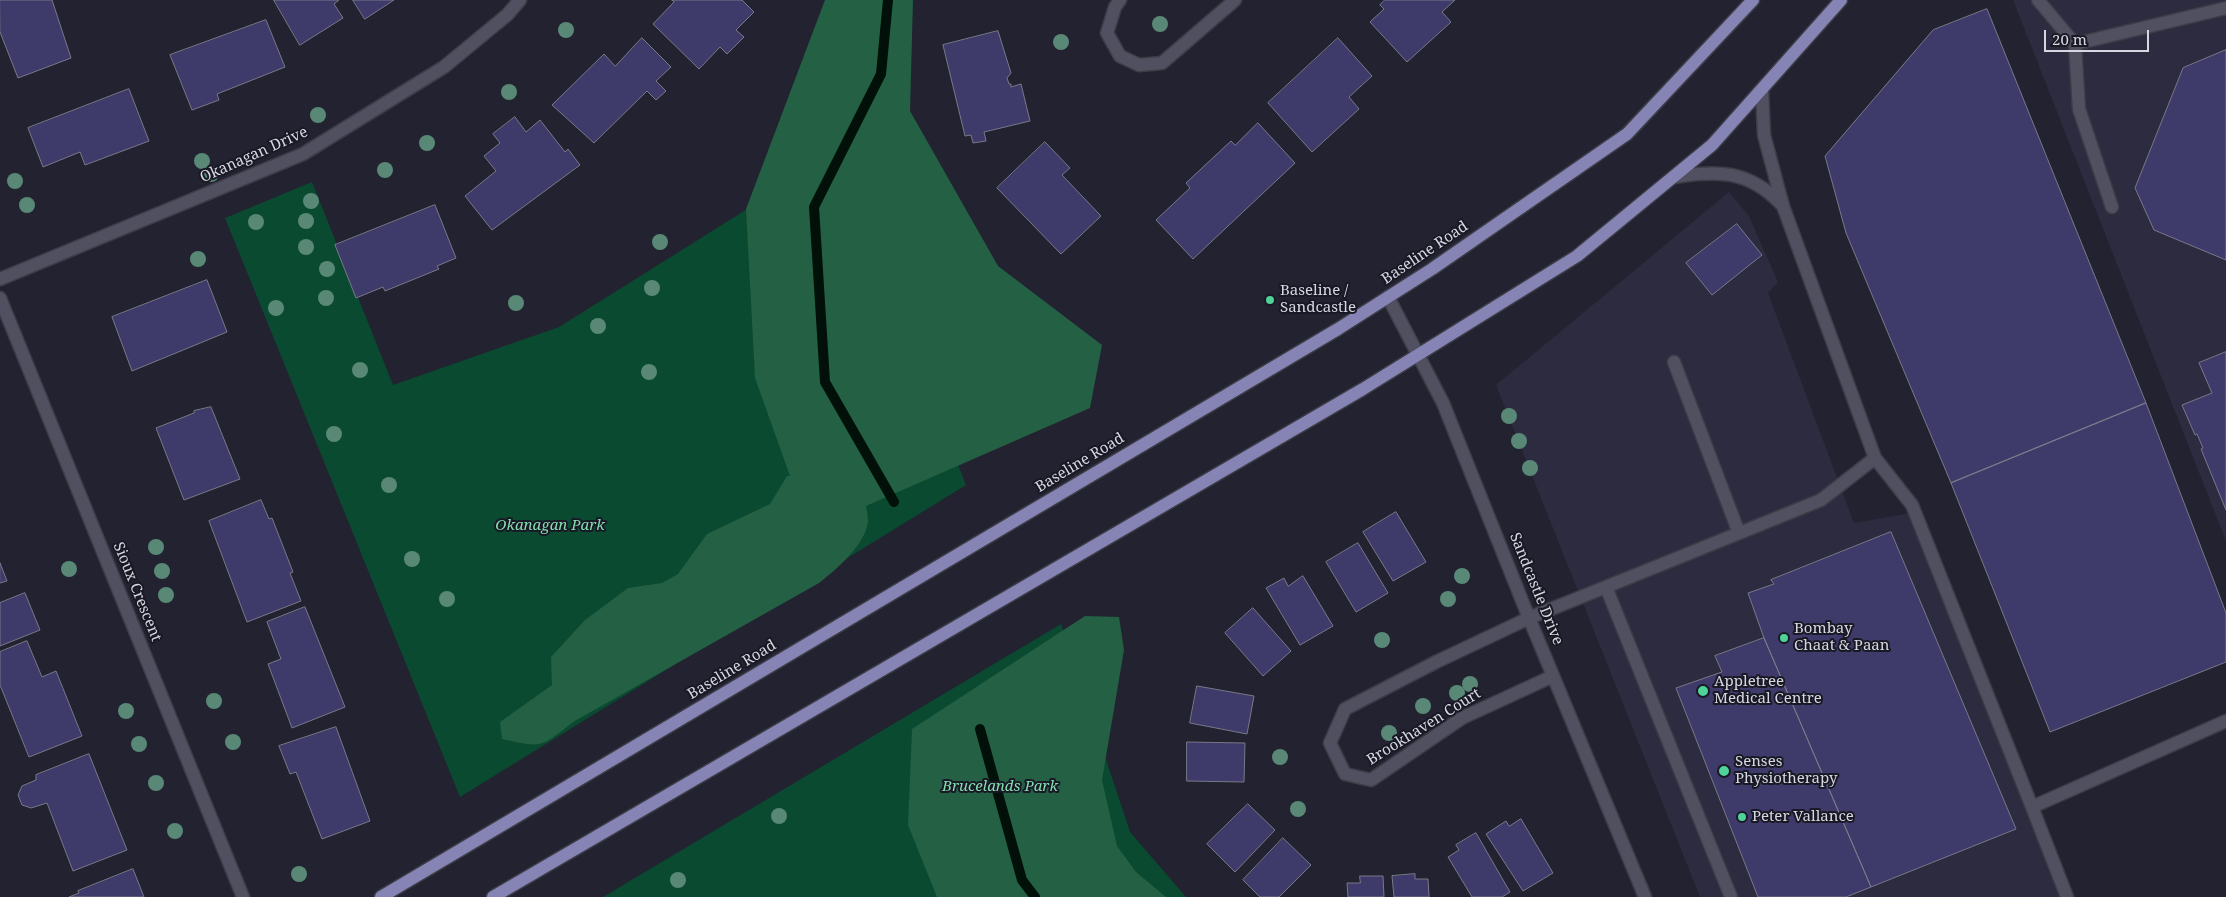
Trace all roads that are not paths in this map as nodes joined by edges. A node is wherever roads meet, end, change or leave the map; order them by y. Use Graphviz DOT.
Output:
graph roads {
  1 [pos="520,0"];
  2 [pos="1120,0"];
  3 [pos="1235,0"];
  4 [pos="1754,0"];
  5 [pos="1841,0"];
  6 [pos="2038,0"];
  7 [pos="2226,8"];
  8 [pos="2075,44"];
  9 [pos="1762,90"];
  10 [pos="1674,176"];
  11 [pos="1783,206"];
  12 [pos="2112,207"];
  13 [pos="0,279"];
  14 [pos="1388,297"];
  15 [pos="0,298"];
  16 [pos="1419,356"];
  17 [pos="1674,362"];
  18 [pos="1874,458"];
  19 [pos="1740,533"];
  20 [pos="1606,587"];
  21 [pos="1529,618"];
  22 [pos="1553,676"];
  23 [pos="2226,721"];
  24 [pos="2032,807"];
  25 [pos="243,897"];
  26 [pos="381,897"];
  27 [pos="493,897"];
  28 [pos="1646,897"];
  29 [pos="1731,897"];
  30 [pos="2066,897"];
  1 -- 13 [label="street, Okanagan Drive"];
  2 -- 3 [label="street"];
  4 -- 14 [label="main road, Baseline Road"];
  5 -- 9 [label="main road"];
  6 -- 8 [label="street"];
  7 -- 8 [label="street"];
  8 -- 12 [label="street"];
  9 -- 10 [label="main road"];
  9 -- 11 [label="street"];
  10 -- 11 [label="street"];
  10 -- 16 [label="main road"];
  11 -- 18 [label="street"];
  14 -- 16 [label="street, Sandcastle Drive"];
  14 -- 26 [label="main road, Baseline Road"];
  15 -- 25 [label="street, Sioux Crescent"];
  16 -- 21 [label="street, Sandcastle Drive"];
  16 -- 27 [label="main road"];
  17 -- 19 [label="street"];
  18 -- 19 [label="street"];
  18 -- 24 [label="street"];
  19 -- 20 [label="street"];
  20 -- 21 [label="street"];
  20 -- 29 [label="street"];
  21 -- 22 [label="street, Sandcastle Drive"];
  21 -- 22 [label="street, Brookhaven Court"];
  22 -- 28 [label="street, Sandcastle Drive"];
  23 -- 24 [label="street"];
  24 -- 30 [label="street"];
}
